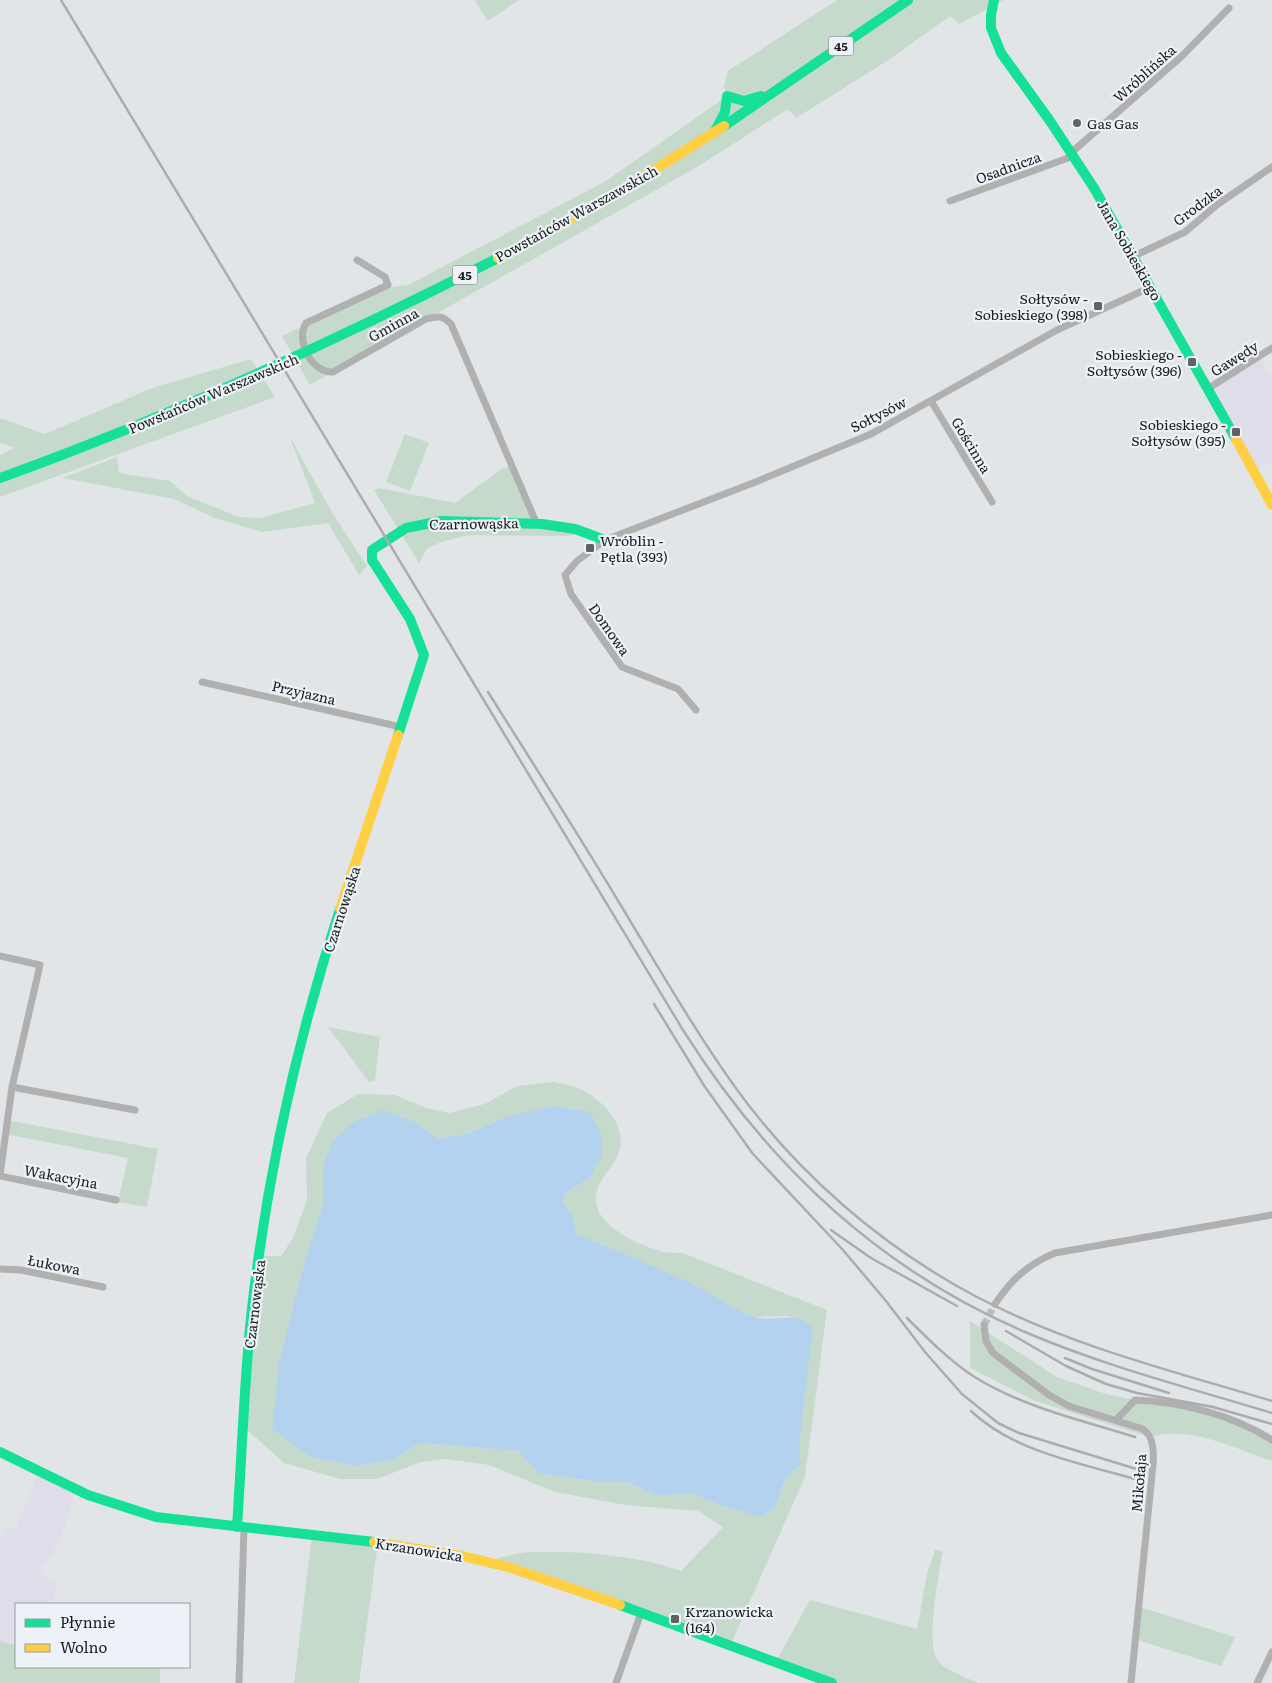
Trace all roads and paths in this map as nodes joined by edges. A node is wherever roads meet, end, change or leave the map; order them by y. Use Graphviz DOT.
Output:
graph roads {
  1 [pos="908,0"];
  2 [pos="994,0"];
  3 [pos="1229,8"];
  4 [pos="774,91"];
  5 [pos="713,133"];
  6 [pos="1072,152"];
  7 [pos="1272,167"];
  8 [pos="950,201"];
  9 [pos="1134,256"];
  10 [pos="357,260"];
  11 [pos="1151,286"];
  12 [pos="1272,348"];
  13 [pos="1209,388"];
  14 [pos="931,402"];
  15 [pos="0,478"];
  16 [pos="992,502"];
  17 [pos="1272,505"];
  18 [pos="536,522"];
  19 [pos="606,540"];
  20 [pos="202,682"];
  21 [pos="696,710"];
  22 [pos="401,727"];
  23 [pos="0,956"];
  24 [pos="12,1087"];
  25 [pos="136,1110"];
  26 [pos="0,1176"];
  27 [pos="116,1200"];
  28 [pos="1272,1216"];
  29 [pos="0,1270"];
  30 [pos="103,1287"];
  31 [pos="995,1304"];
  32 [pos="984,1325"];
  33 [pos="1116,1420"];
  34 [pos="1272,1440"];
  35 [pos="0,1452"];
  36 [pos="241,1528"];
  37 [pos="641,1613"];
  38 [pos="1272,1652"];
  39 [pos="239,1683"];
  40 [pos="616,1683"];
  41 [pos="832,1683"];
  42 [pos="1131,1683"];
  43 [pos="1257,1683"];
  1 -- 4 [label="street, Powstańców Warszawskich / 45"];
  2 -- 6 [label="street, Jana Sobieskiego"];
  3 -- 6 [label="street, Wróblińska"];
  4 -- 5 [label="street, Powstańców Warszawskich / 45"];
  4 -- 5 [label="street"];
  5 -- 15 [label="street, Powstańców Warszawskich / 45"];
  6 -- 8 [label="street, Osadnicza"];
  6 -- 9 [label="street, Jana Sobieskiego"];
  7 -- 9 [label="street, Grodzka"];
  9 -- 11 [label="street, Jana Sobieskiego"];
  10 -- 18 [label="street, Gminna"];
  11 -- 13 [label="street, Jana Sobieskiego"];
  11 -- 14 [label="street, Sołtysów"];
  12 -- 13 [label="street, Gawędy"];
  13 -- 17 [label="street, Jana Sobieskiego"];
  14 -- 16 [label="street, Gościnna"];
  14 -- 19 [label="street, Sołtysów"];
  18 -- 19 [label="street, Czarnowąska"];
  18 -- 22 [label="street, Czarnowąska"];
  19 -- 21 [label="street, Domowa"];
  20 -- 22 [label="street, Przyjazna"];
  22 -- 36 [label="street, Czarnowąska"];
  23 -- 24 [label="street, Wakacyjna"];
  24 -- 25 [label="street"];
  24 -- 26 [label="street, Wakacyjna"];
  26 -- 27 [label="street, Wakacyjna"];
  28 -- 31 [label="street"];
  29 -- 30 [label="street, Łukowa"];
  32 -- 33 [label="street, Mikołaja"];
  33 -- 34 [label="street"];
  33 -- 42 [label="street, Mikołaja"];
  35 -- 36 [label="street, Krzanowicka"];
  36 -- 37 [label="street, Krzanowicka"];
  36 -- 39 [label="street, Czarnowąska"];
  37 -- 40 [label="street"];
  37 -- 41 [label="street, Krzanowicka"];
  38 -- 43 [label="street"];
}
